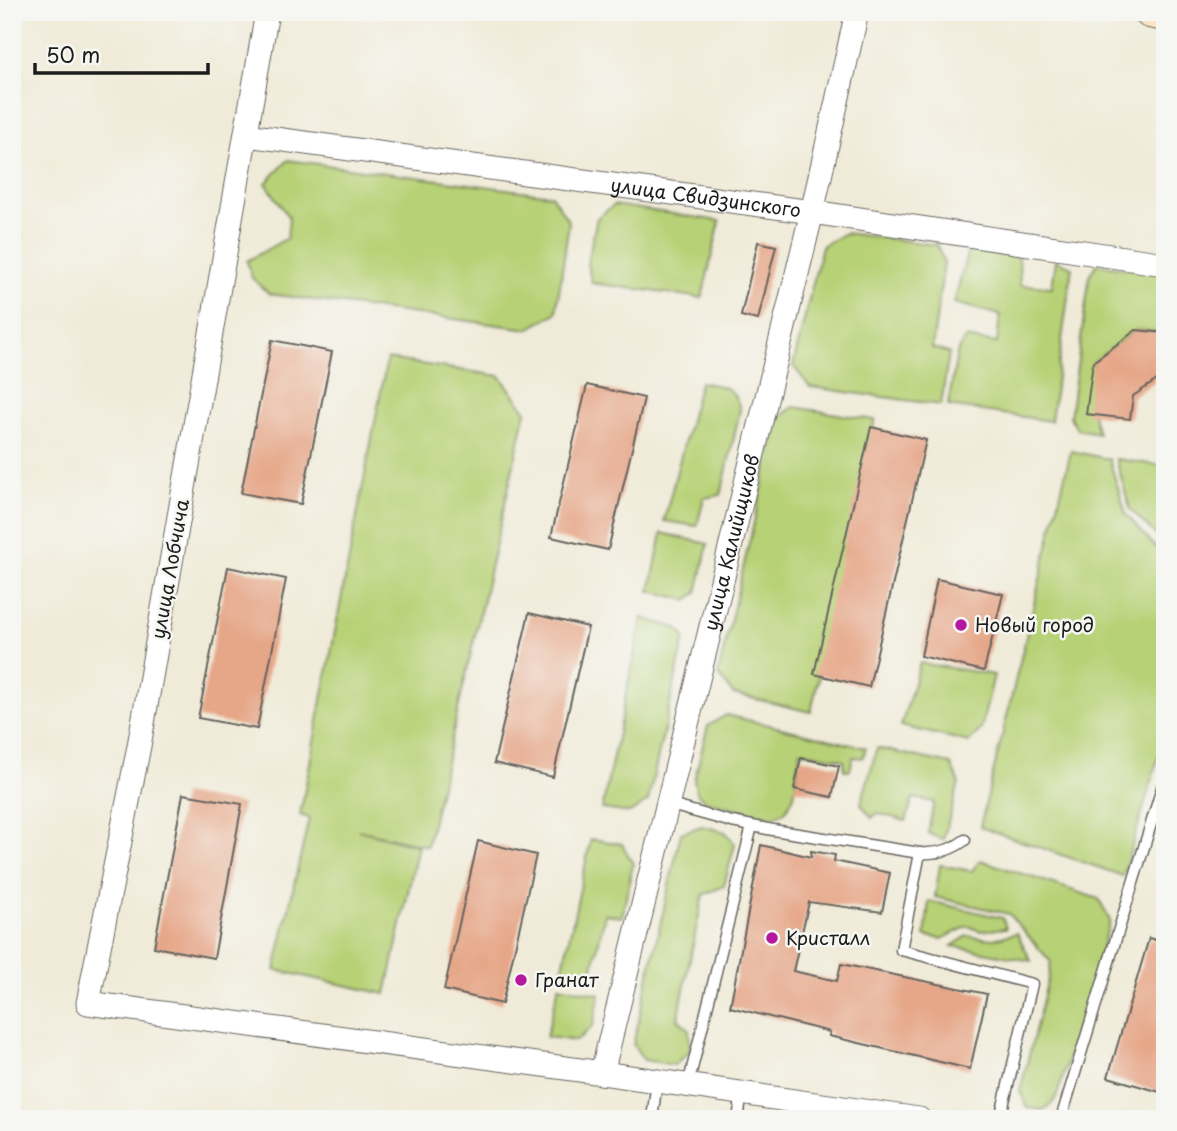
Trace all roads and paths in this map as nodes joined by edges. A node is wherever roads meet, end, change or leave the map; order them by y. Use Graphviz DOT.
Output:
graph roads {
  1 [pos="267,12"];
  2 [pos="857,12"];
  3 [pos="1150,12"];
  4 [pos="1165,15"];
  5 [pos="246,135"];
  6 [pos="812,212"];
  7 [pos="1165,264"];
  8 [pos="1165,778"];
  9 [pos="667,804"];
  10 [pos="752,826"];
  11 [pos="965,840"];
  12 [pos="920,853"];
  13 [pos="601,1073"];
  14 [pos="657,1081"];
  15 [pos="688,1085"];
  16 [pos="742,1093"];
  17 [pos="652,1119"];
  18 [pos="738,1119"];
  19 [pos="919,1119"];
  20 [pos="1000,1119"];
  21 [pos="1061,1119"];
  1 -- 5 [label="street, улица Лобчича"];
  2 -- 6 [label="street, улица Калийщиков"];
  3 -- 4 [label="street"];
  5 -- 6 [label="street, улица Свидзинского"];
  5 -- 13 [label="street, улица Лобчича"];
  6 -- 7 [label="street, улица Свидзинского"];
  6 -- 9 [label="street, улица Калийщиков"];
  8 -- 21 [label="lane"];
  9 -- 10 [label="lane"];
  9 -- 13 [label="street, улица Калийщиков"];
  10 -- 12 [label="lane"];
  10 -- 15 [label="lane"];
  11 -- 12 [label="lane"];
  12 -- 20 [label="lane"];
  13 -- 14 [label="street"];
  14 -- 15 [label="street"];
  14 -- 17 [label="lane"];
  15 -- 16 [label="street"];
  16 -- 18 [label="lane"];
  16 -- 19 [label="street"];
}
